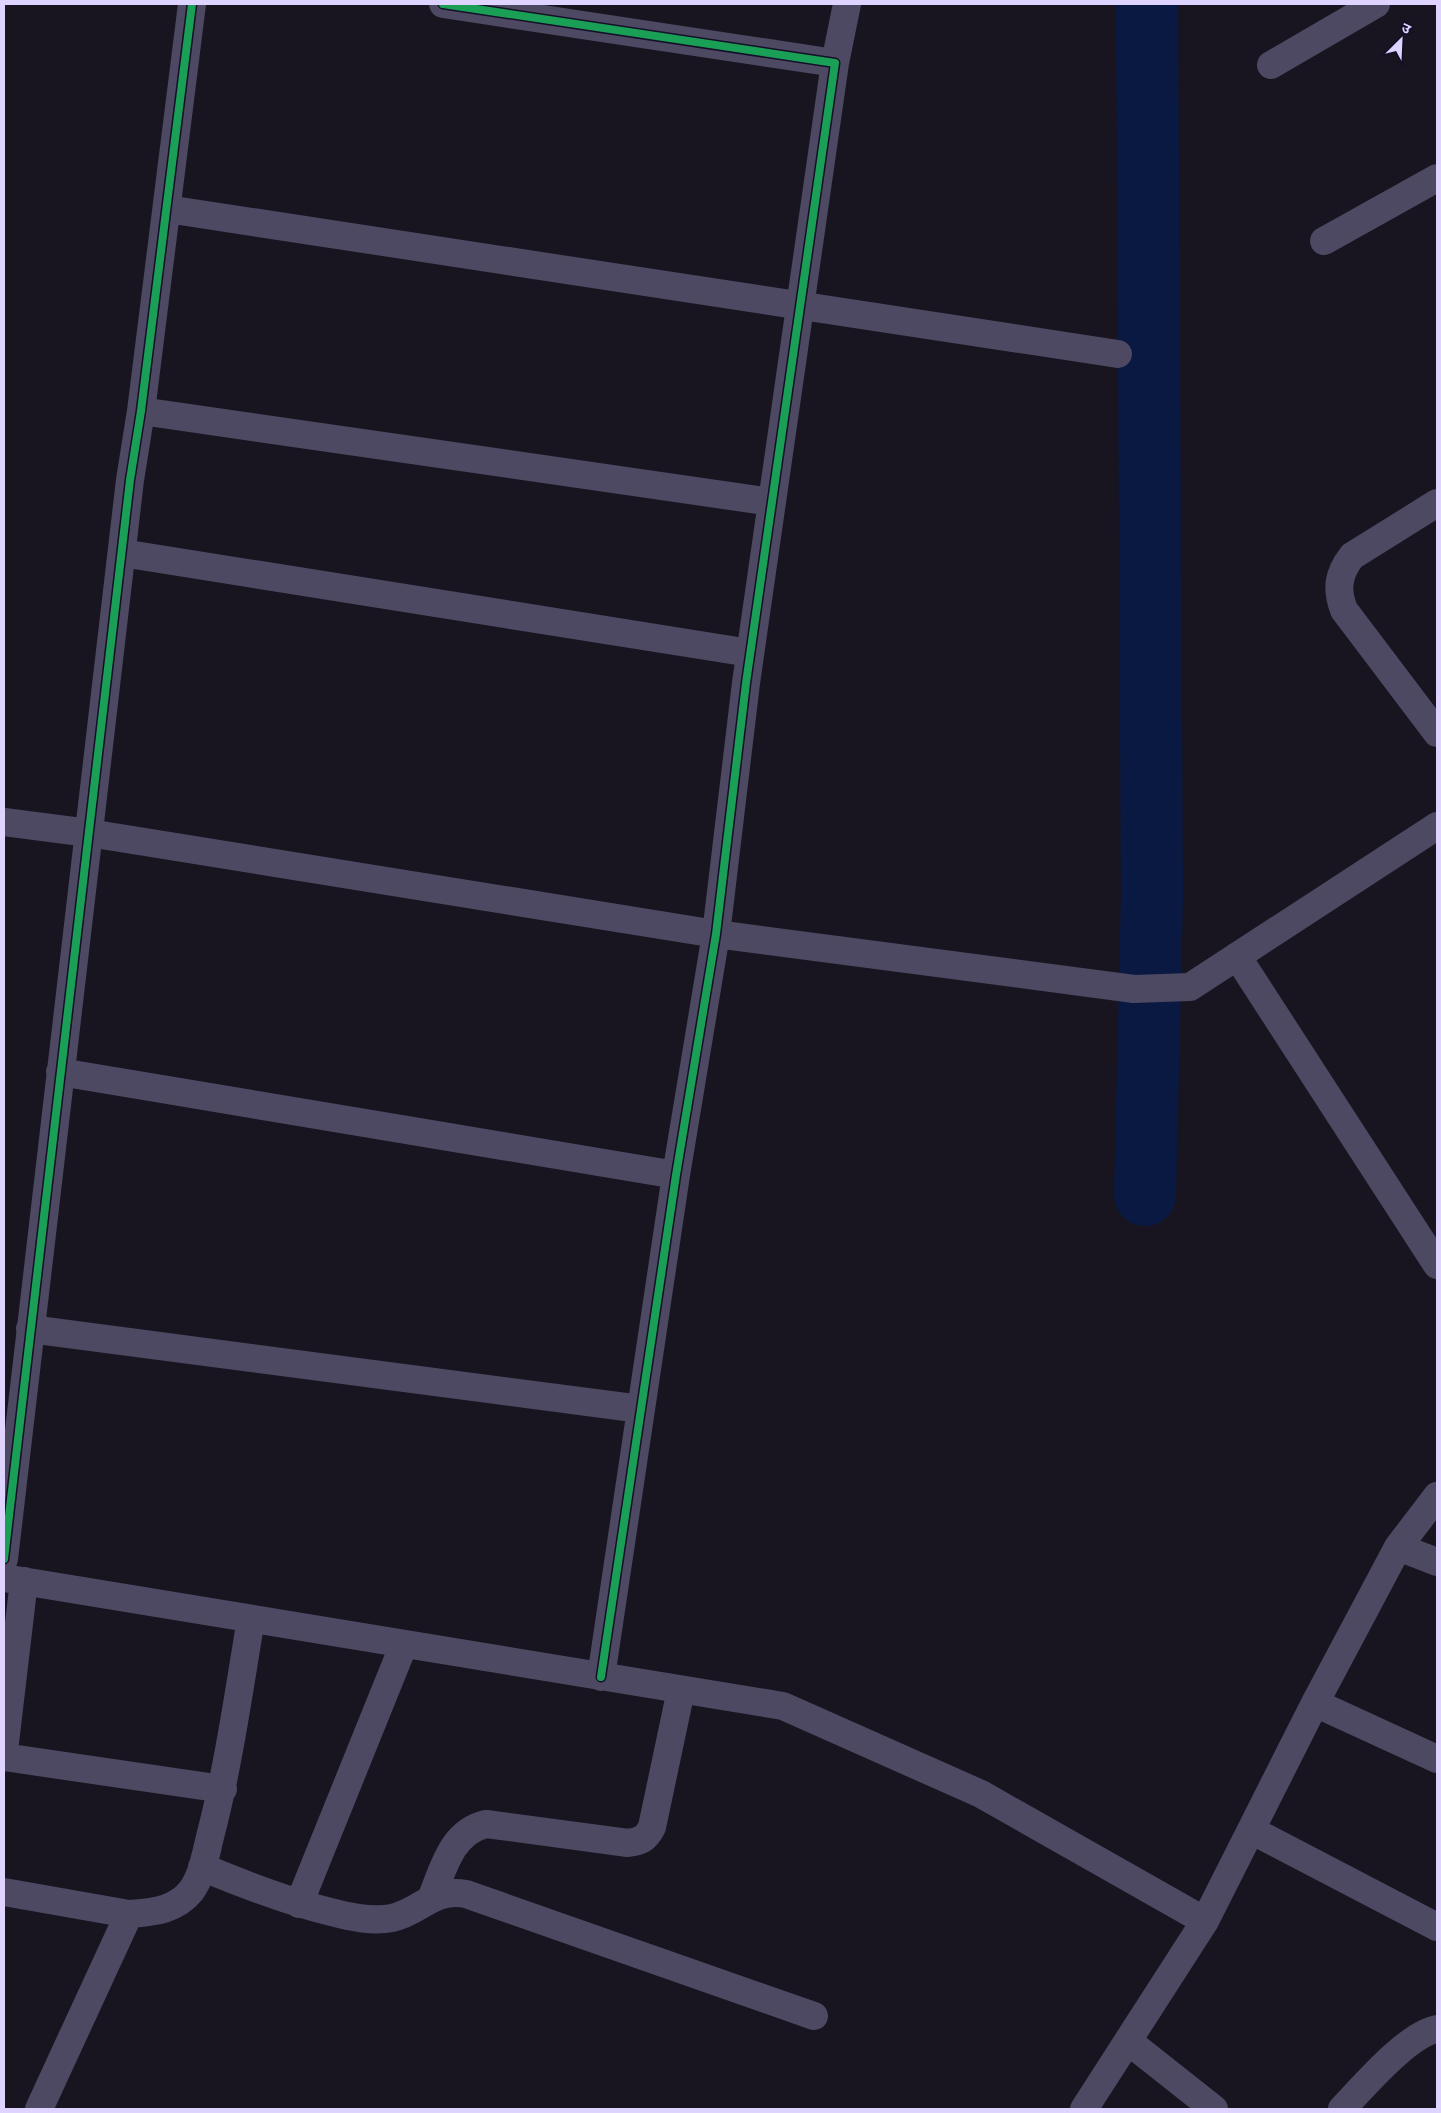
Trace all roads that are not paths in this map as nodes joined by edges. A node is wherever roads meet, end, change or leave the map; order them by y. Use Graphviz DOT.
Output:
graph roads {
  1 [pos="192,4"];
  2 [pos="443,4"];
  3 [pos="847,4"];
  4 [pos="1376,4"];
  5 [pos="593,15"];
  6 [pos="835,63"];
  7 [pos="1271,65"];
  8 [pos="1437,178"];
  9 [pos="167,209"];
  10 [pos="1324,241"];
  11 [pos="800,306"];
  12 [pos="1118,354"];
  13 [pos="141,411"];
  14 [pos="772,502"];
  15 [pos="1437,503"];
  16 [pos="122,553"];
  17 [pos="750,653"];
  18 [pos="1437,733"];
  19 [pos="4,822"];
  20 [pos="1437,826"];
  21 [pos="88,833"];
  22 [pos="716,934"];
  23 [pos="1237,956"];
  24 [pos="60,1072"];
  25 [pos="676,1174"];
  26 [pos="1437,1265"];
  27 [pos="30,1329"];
  28 [pos="641,1409"];
  29 [pos="1437,1496"];
  30 [pos="1398,1547"];
  31 [pos="4,1558"];
  32 [pos="1437,1562"];
  33 [pos="14,1580"];
  34 [pos="251,1619"];
  35 [pos="404,1644"];
  36 [pos="601,1676"];
  37 [pos="681,1690"];
  38 [pos="1315,1704"];
  39 [pos="4,1751"];
  40 [pos="4,1757"];
  41 [pos="1437,1759"];
  42 [pos="223,1789"];
  43 [pos="1250,1830"];
  44 [pos="202,1868"];
  45 [pos="4,1892"];
  46 [pos="431,1899"];
  47 [pos="299,1904"];
  48 [pos="129,1914"];
  49 [pos="1205,1921"];
  50 [pos="1437,1927"];
  51 [pos="814,2016"];
  52 [pos="1437,2029"];
  53 [pos="1128,2041"];
  54 [pos="1352,2106"];
  55 [pos="39,2109"];
  56 [pos="1084,2109"];
  57 [pos="1214,2109"];
  1 -- 9 [label="street"];
  2 -- 5 [label="street"];
  3 -- 6 [label="street"];
  4 -- 7 [label="street"];
  5 -- 6 [label="street"];
  6 -- 11 [label="street"];
  8 -- 10 [label="street"];
  9 -- 11 [label="street"];
  9 -- 13 [label="street"];
  11 -- 12 [label="street"];
  11 -- 14 [label="street"];
  13 -- 14 [label="street"];
  13 -- 16 [label="street"];
  14 -- 17 [label="street"];
  15 -- 18 [label="street"];
  16 -- 17 [label="street"];
  16 -- 21 [label="street"];
  17 -- 22 [label="street"];
  19 -- 21 [label="street"];
  20 -- 23 [label="street"];
  21 -- 22 [label="street"];
  21 -- 24 [label="street"];
  22 -- 23 [label="street"];
  22 -- 25 [label="street"];
  23 -- 26 [label="street"];
  24 -- 25 [label="street"];
  24 -- 27 [label="street"];
  25 -- 28 [label="street"];
  27 -- 28 [label="street"];
  27 -- 31 [label="street"];
  28 -- 36 [label="street"];
  29 -- 30 [label="street"];
  30 -- 32 [label="street"];
  30 -- 38 [label="street"];
  33 -- 34 [label="street"];
  33 -- 39 [label="street"];
  34 -- 35 [label="street"];
  34 -- 42 [label="street"];
  35 -- 36 [label="street"];
  35 -- 47 [label="street"];
  36 -- 37 [label="street"];
  37 -- 46 [label="street"];
  37 -- 49 [label="street"];
  38 -- 41 [label="street"];
  38 -- 43 [label="street"];
  40 -- 42 [label="street"];
  42 -- 44 [label="street"];
  43 -- 49 [label="street"];
  43 -- 50 [label="street"];
  44 -- 47 [label="street"];
  44 -- 48 [label="street"];
  45 -- 48 [label="street"];
  46 -- 47 [label="street"];
  46 -- 51 [label="street"];
  48 -- 55 [label="street"];
  49 -- 53 [label="street"];
  52 -- 54 [label="street"];
  53 -- 56 [label="street"];
  53 -- 57 [label="street"];
}
